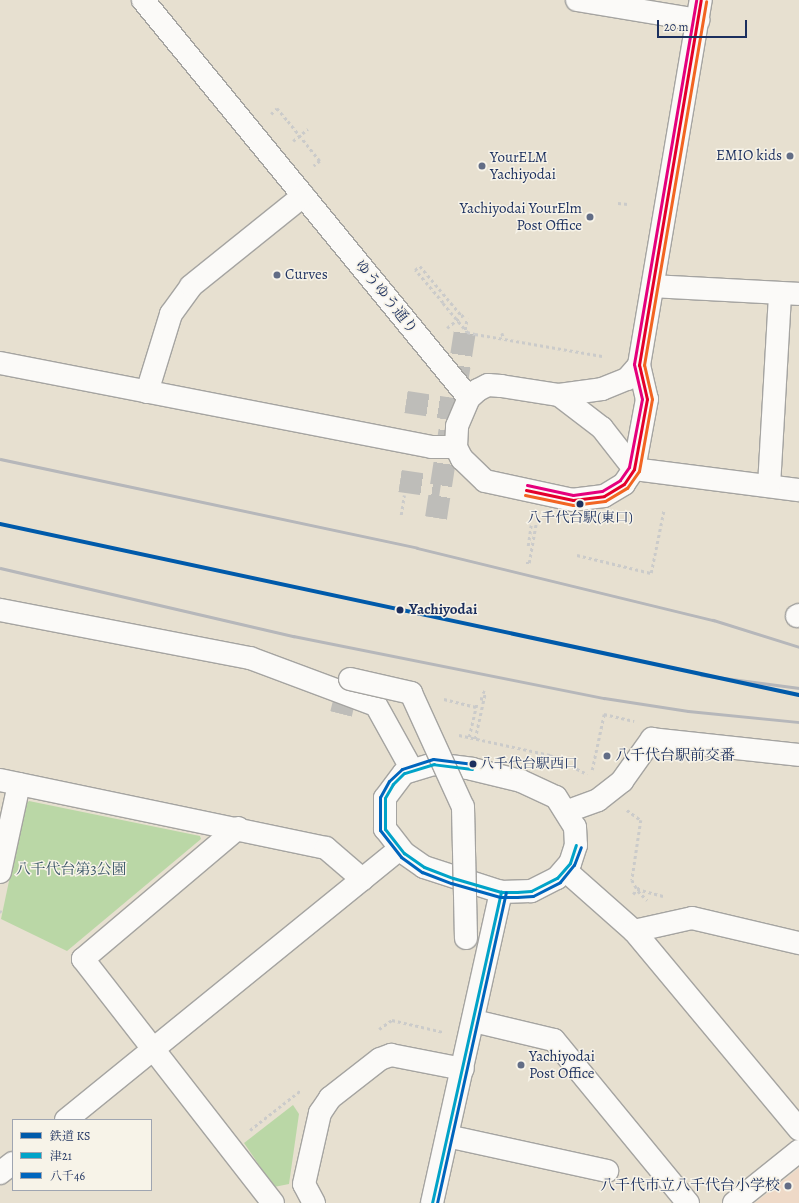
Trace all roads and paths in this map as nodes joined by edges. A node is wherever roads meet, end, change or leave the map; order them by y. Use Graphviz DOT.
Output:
graph roads {
  1 [pos="143,0"];
  2 [pos="577,0"];
  3 [pos="700,10"];
  4 [pos="271,114"];
  5 [pos="308,129"];
  6 [pos="300,135"];
  7 [pos="293,141"];
  8 [pos="314,166"];
  9 [pos="303,196"];
  10 [pos="618,203"];
  11 [pos="628,204"];
  12 [pos="653,286"];
  13 [pos="790,293"];
  14 [pos="467,318"];
  15 [pos="447,328"];
  16 [pos="465,330"];
  17 [pos="502,333"];
  18 [pos="505,339"];
  19 [pos="602,356"];
  20 [pos="0,363"];
  21 [pos="639,365"];
  22 [pos="147,392"];
  23 [pos="559,395"];
  24 [pos="469,398"];
  25 [pos="456,447"];
  26 [pos="634,468"];
  27 [pos="769,486"];
  28 [pos="799,490"];
  29 [pos="404,495"];
  30 [pos="664,509"];
  31 [pos="401,515"];
  32 [pos="532,524"];
  33 [pos="536,525"];
  34 [pos="528,546"];
  35 [pos="577,555"];
  36 [pos="526,563"];
  37 [pos="0,610"];
  38 [pos="350,679"];
  39 [pos="481,692"];
  40 [pos="440,698"];
  41 [pos="480,698"];
  42 [pos="484,699"];
  43 [pos="477,702"];
  44 [pos="476,707"];
  45 [pos="634,727"];
  46 [pos="455,734"];
  47 [pos="468,737"];
  48 [pos="475,739"];
  49 [pos="799,755"];
  50 [pos="412,770"];
  51 [pos="592,770"];
  52 [pos="594,776"];
  53 [pos="10,782"];
  54 [pos="622,807"];
  55 [pos="568,811"];
  56 [pos="238,828"];
  57 [pos="399,849"];
  58 [pos="565,870"];
  59 [pos="0,872"];
  60 [pos="362,879"];
  61 [pos="501,892"];
  62 [pos="668,897"];
  63 [pos="634,931"];
  64 [pos="466,938"];
  65 [pos="799,943"];
  66 [pos="474,1021"];
  67 [pos="154,1048"];
  68 [pos="463,1069"];
  69 [pos="67,1119"];
  70 [pos="799,1129"];
  71 [pos="447,1136"];
  72 [pos="799,1150"];
  73 [pos="12,1164"];
  74 [pos="607,1171"];
  75 [pos="0,1173"];
  76 [pos="273,1203"];
  77 [pos="314,1203"];
  78 [pos="432,1203"];
  79 [pos="688,1203"];
  80 [pos="734,1203"];
  1 -- 9 [label="street, ゆうゆう通り"];
  2 -- 3 [label="street"];
  3 -- 12 [label="street"];
  4 -- 6 [label="path"];
  5 -- 6 [label="path"];
  6 -- 7 [label="path"];
  6 -- 8 [label="path"];
  9 -- 22 [label="street"];
  9 -- 24 [label="street, ゆうゆう通り"];
  10 -- 11 [label="path"];
  12 -- 13 [label="street"];
  12 -- 21 [label="street"];
  13 -- 27 [label="street"];
  14 -- 16 [label="path"];
  15 -- 16 [label="path, bridge"];
  16 -- 18 [label="path, bridge"];
  17 -- 18 [label="path"];
  18 -- 19 [label="path"];
  20 -- 22 [label="street"];
  21 -- 23 [label="street"];
  21 -- 26 [label="street"];
  22 -- 25 [label="street"];
  23 -- 24 [label="street"];
  23 -- 26 [label="street"];
  24 -- 25 [label="street"];
  25 -- 26 [label="street"];
  26 -- 27 [label="street"];
  27 -- 28 [label="street"];
  29 -- 31 [label="path"];
  30 -- 35 [label="path"];
  32 -- 34 [label="path"];
  33 -- 36 [label="path"];
  37 -- 50 [label="street"];
  38 -- 64 [label="street, bridge"];
  39 -- 42 [label="path"];
  40 -- 44 [label="path"];
  41 -- 42 [label="path"];
  42 -- 48 [label="path"];
  43 -- 44 [label="path"];
  44 -- 47 [label="path"];
  45 -- 51 [label="path"];
  46 -- 47 [label="path"];
  47 -- 48 [label="path"];
  48 -- 52 [label="path"];
  49 -- 55 [label="street"];
  50 -- 55 [label="street"];
  50 -- 57 [label="street"];
  53 -- 56 [label="street"];
  53 -- 59 [label="street"];
  54 -- 62 [label="path"];
  55 -- 58 [label="street"];
  56 -- 60 [label="street"];
  56 -- 67 [label="street"];
  57 -- 60 [label="street"];
  57 -- 61 [label="street"];
  58 -- 61 [label="street"];
  58 -- 63 [label="street"];
  60 -- 67 [label="street"];
  61 -- 66 [label="street"];
  63 -- 65 [label="street"];
  63 -- 70 [label="street"];
  66 -- 68 [label="street"];
  66 -- 79 [label="street"];
  67 -- 69 [label="street"];
  67 -- 76 [label="street"];
  68 -- 71 [label="street"];
  68 -- 77 [label="street"];
  71 -- 74 [label="street"];
  71 -- 78 [label="street"];
  72 -- 80 [label="street"];
  73 -- 75 [label="street"];
}
